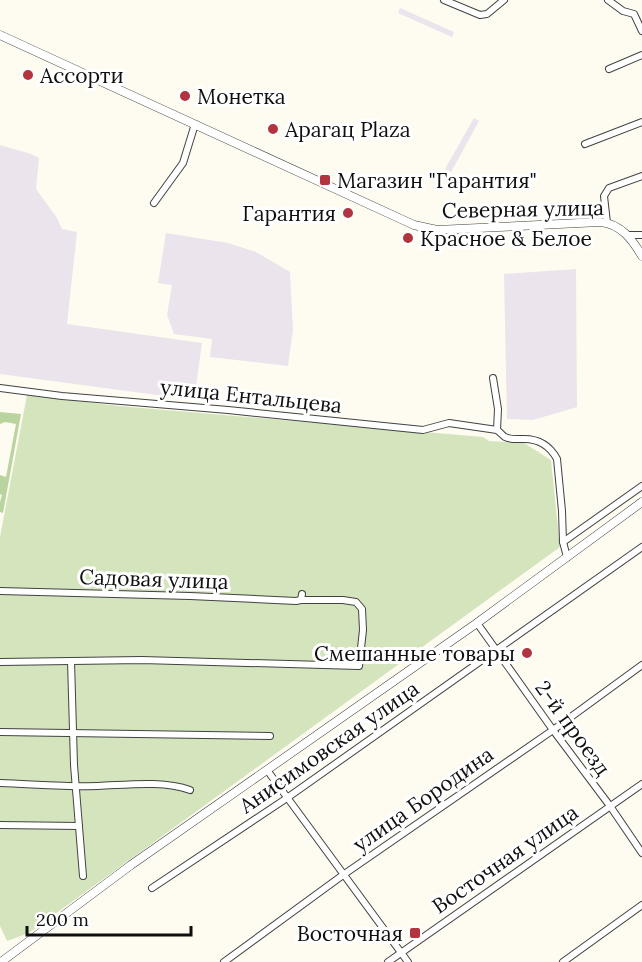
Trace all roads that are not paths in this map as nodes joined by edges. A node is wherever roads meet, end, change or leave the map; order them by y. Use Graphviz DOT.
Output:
graph roads {
  1 [pos="444,0"];
  2 [pos="504,0"];
  3 [pos="608,0"];
  4 [pos="642,31"];
  5 [pos="0,35"];
  6 [pos="642,55"];
  7 [pos="609,69"];
  8 [pos="642,122"];
  9 [pos="195,124"];
  10 [pos="585,144"];
  11 [pos="642,176"];
  12 [pos="154,203"];
  13 [pos="607,223"];
  14 [pos="629,235"];
  15 [pos="642,235"];
  16 [pos="642,256"];
  17 [pos="493,378"];
  18 [pos="0,388"];
  19 [pos="497,430"];
  20 [pos="642,486"];
  21 [pos="642,502"];
  22 [pos="563,542"];
  23 [pos="642,547"];
  24 [pos="567,557"];
  25 [pos="0,591"];
  26 [pos="477,623"];
  27 [pos="496,649"];
  28 [pos="71,661"];
  29 [pos="0,662"];
  30 [pos="642,665"];
  31 [pos="553,730"];
  32 [pos="0,732"];
  33 [pos="73,733"];
  34 [pos="270,736"];
  35 [pos="267,770"];
  36 [pos="0,783"];
  37 [pos="642,784"];
  38 [pos="76,786"];
  39 [pos="190,790"];
  40 [pos="287,798"];
  41 [pos="610,806"];
  42 [pos="0,825"];
  43 [pos="79,825"];
  44 [pos="642,853"];
  45 [pos="343,875"];
  46 [pos="83,876"];
  47 [pos="152,888"];
  48 [pos="642,905"];
  49 [pos="402,952"];
  50 [pos="2,962"];
  51 [pos="224,962"];
  52 [pos="388,962"];
  53 [pos="408,962"];
  54 [pos="563,962"];
  1 -- 2 [label="street"];
  3 -- 4 [label="street"];
  5 -- 9 [label="street, Северная улица"];
  6 -- 7 [label="street"];
  8 -- 10 [label="street"];
  9 -- 12 [label="street"];
  9 -- 13 [label="street, Северная улица"];
  11 -- 13 [label="street"];
  13 -- 14 [label="street, Северная улица"];
  14 -- 15 [label="street"];
  14 -- 16 [label="street, Северная улица"];
  17 -- 19 [label="street"];
  18 -- 19 [label="street, улица Ентальцева"];
  19 -- 22 [label="street, улица Ентальцева"];
  20 -- 22 [label="street"];
  21 -- 24 [label="street"];
  22 -- 24 [label="street, улица Ентальцева"];
  23 -- 27 [label="street, Анисимовская улица"];
  24 -- 26 [label="street"];
  25 -- 28 [label="street, Садовая улица"];
  26 -- 27 [label="street, 2-й проезд"];
  26 -- 35 [label="street"];
  27 -- 31 [label="street, 2-й проезд"];
  27 -- 40 [label="street, Анисимовская улица"];
  28 -- 29 [label="street"];
  28 -- 33 [label="street"];
  30 -- 31 [label="street, улица Бородина"];
  31 -- 41 [label="street, 2-й проезд"];
  31 -- 45 [label="street, улица Бородина"];
  32 -- 33 [label="street"];
  33 -- 34 [label="street"];
  33 -- 38 [label="street"];
  35 -- 40 [label="street"];
  35 -- 50 [label="street"];
  36 -- 38 [label="street"];
  37 -- 41 [label="street, Восточная улица"];
  38 -- 39 [label="street"];
  38 -- 43 [label="street"];
  40 -- 45 [label="street"];
  40 -- 47 [label="street, Анисимовская улица"];
  41 -- 44 [label="street, 2-й проезд"];
  41 -- 49 [label="street, Восточная улица"];
  42 -- 43 [label="street"];
  43 -- 46 [label="street"];
  45 -- 49 [label="street"];
  45 -- 51 [label="street, улица Бородина"];
  48 -- 54 [label="street"];
  49 -- 52 [label="street, Восточная улица"];
  49 -- 53 [label="street"];
}
